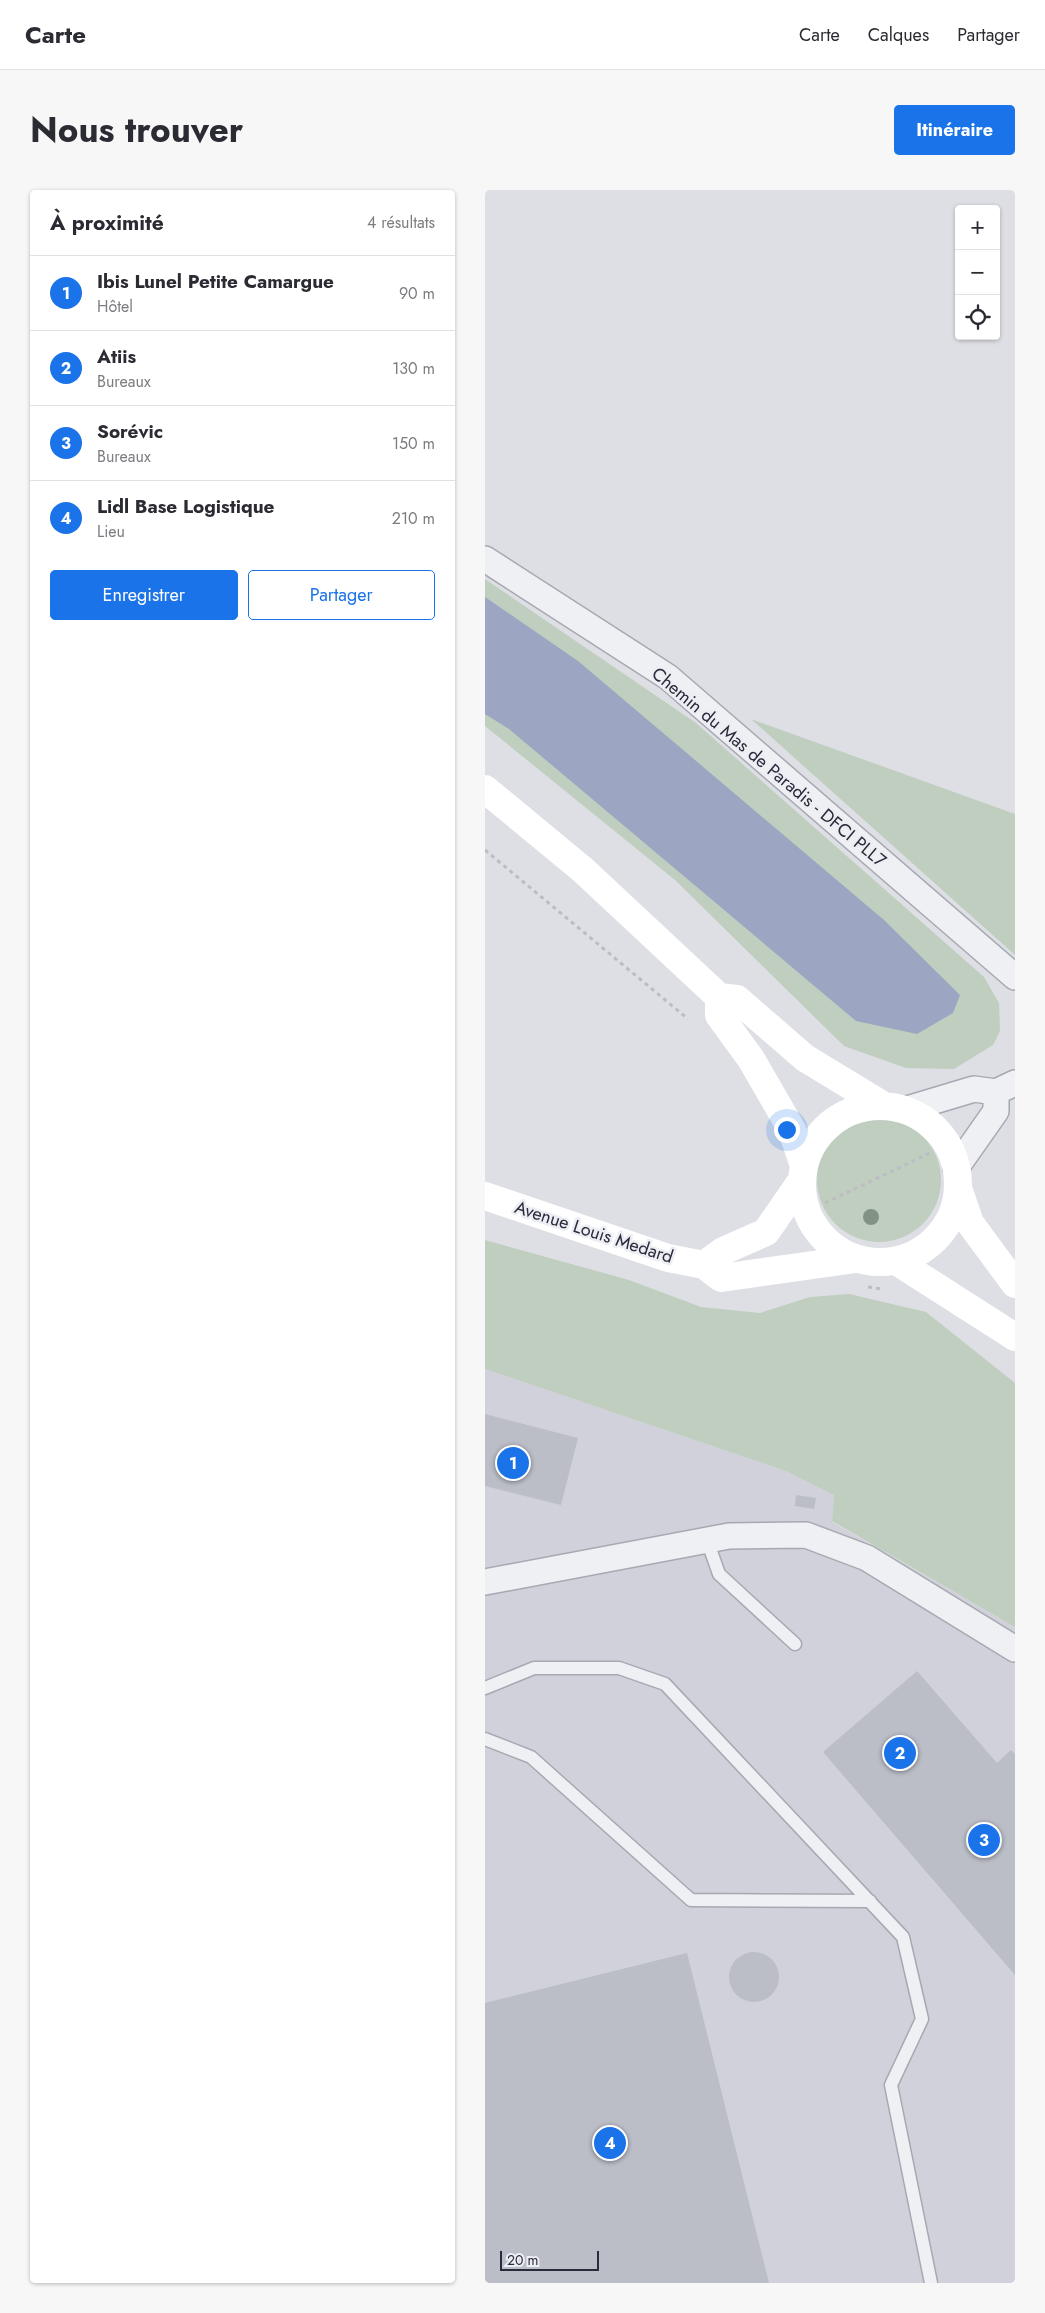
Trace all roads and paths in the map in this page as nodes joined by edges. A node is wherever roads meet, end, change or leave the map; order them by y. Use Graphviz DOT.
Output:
graph roads {
  1 [pos="485,559"];
  2 [pos="485,789"];
  3 [pos="485,850"];
  4 [pos="1015,977"];
  5 [pos="719,997"];
  6 [pos="694,1023"];
  7 [pos="1005,1087"];
  8 [pos="894,1108"];
  9 [pos="933,1151"];
  10 [pos="802,1172"];
  11 [pos="957,1178"];
  12 [pos="485,1196"];
  13 [pos="822,1204"];
  14 [pos="856,1259"];
  15 [pos="897,1261"];
  16 [pos="704,1265"];
  17 [pos="1015,1284"];
  18 [pos="858,1286"];
  19 [pos="887,1290"];
  20 [pos="1015,1338"];
  21 [pos="707,1540"];
  22 [pos="485,1579"];
  23 [pos="795,1644"];
  24 [pos="1015,1649"];
  25 [pos="485,1688"];
  26 [pos="485,1739"];
  27 [pos="870,1901"];
  28 [pos="931,2283"];
  1 -- 4 [label="street, Chemin du Mas de Paradis - DFCI PLL7"];
  2 -- 5 [label="main road"];
  3 -- 6 [label="path"];
  5 -- 8 [label="main road"];
  5 -- 10 [label="main road"];
  7 -- 8 [label="street"];
  7 -- 11 [label="street"];
  8 -- 10 [label="main road"];
  8 -- 11 [label="main road"];
  9 -- 13 [label="path"];
  10 -- 14 [label="main road"];
  10 -- 16 [label="main road"];
  11 -- 15 [label="main road"];
  11 -- 17 [label="main road"];
  12 -- 16 [label="main road, Avenue Louis Medard"];
  14 -- 15 [label="main road"];
  14 -- 16 [label="main road, Avenue Louis Medard"];
  15 -- 20 [label="main road"];
  18 -- 19 [label="path"];
  21 -- 22 [label="street"];
  21 -- 23 [label="lane"];
  21 -- 24 [label="street"];
  25 -- 27 [label="lane"];
  26 -- 27 [label="lane"];
  27 -- 28 [label="lane"];
}
